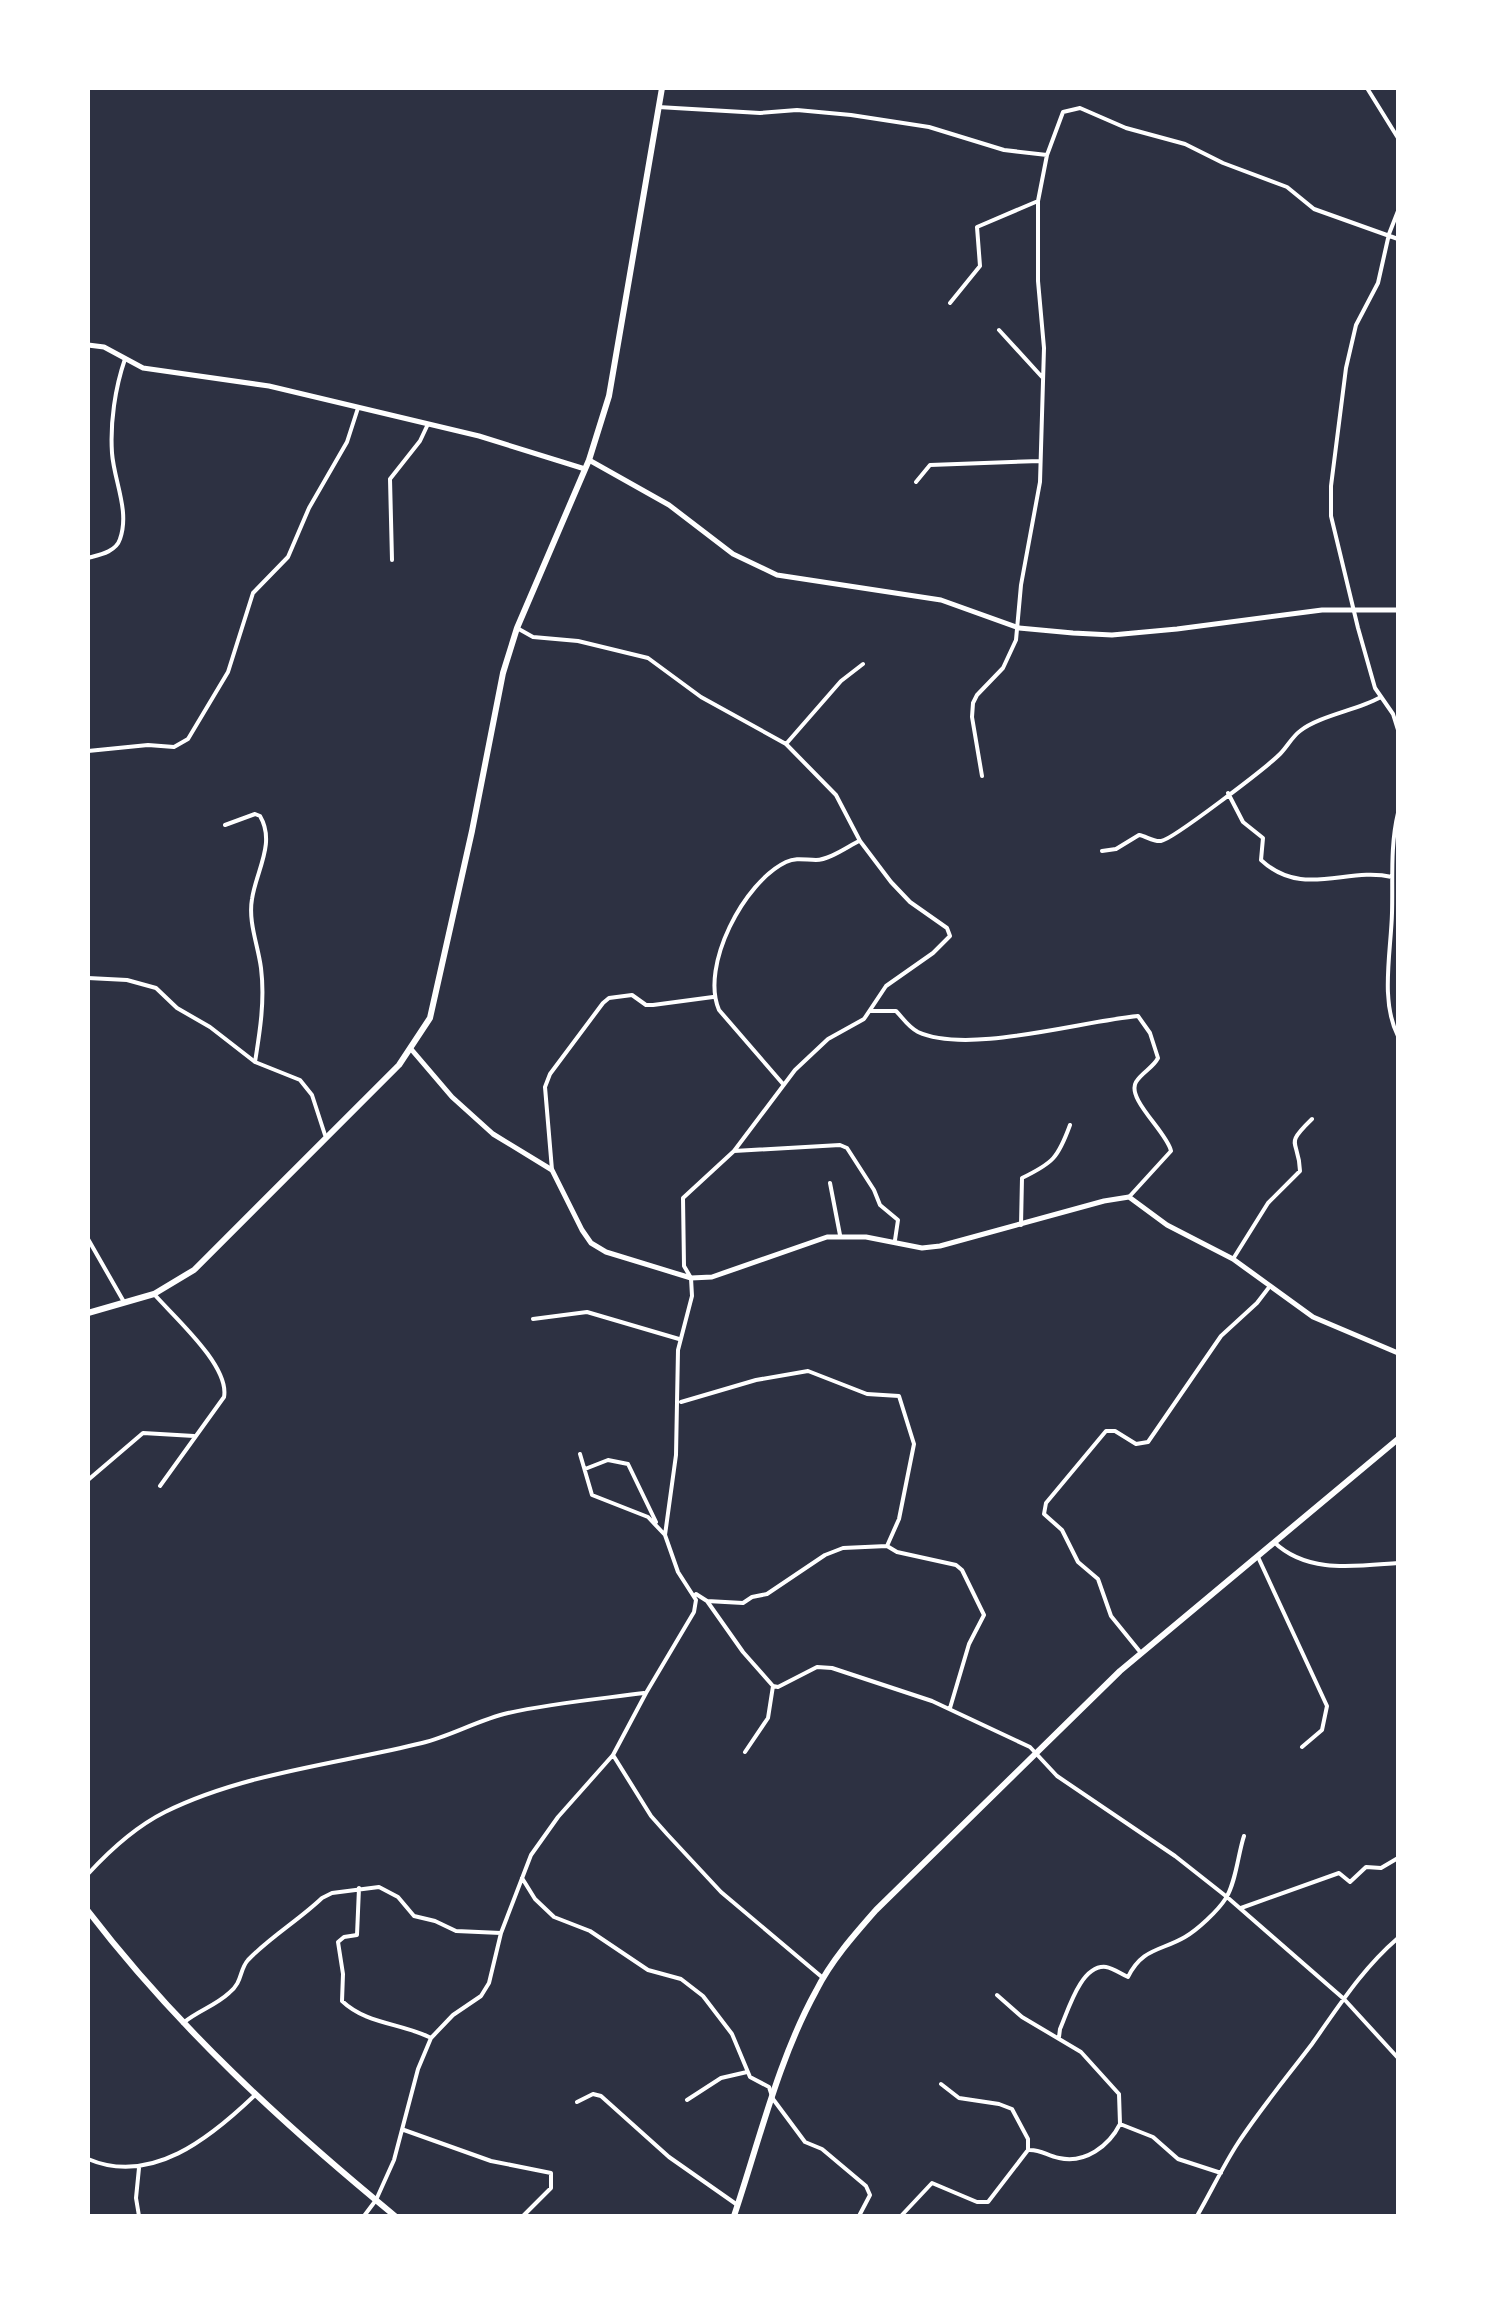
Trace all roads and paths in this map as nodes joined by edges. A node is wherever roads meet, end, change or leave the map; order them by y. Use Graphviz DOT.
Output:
graph roads {
  1 [pos="662,88"];
  2 [pos="1366,88"];
  3 [pos="658,107"];
  4 [pos="1398,138"];
  5 [pos="1047,155"];
  6 [pos="1038,202"];
  7 [pos="1398,211"];
  8 [pos="1389,234"];
  9 [pos="1398,238"];
  10 [pos="950,303"];
  11 [pos="999,330"];
  12 [pos="88,345"];
  13 [pos="125,360"];
  14 [pos="1042,377"];
  15 [pos="358,408"];
  16 [pos="428,424"];
  17 [pos="589,460"];
  18 [pos="1040,462"];
  19 [pos="585,470"];
  20 [pos="916,482"];
  21 [pos="88,558"];
  22 [pos="392,560"];
  23 [pos="1354,610"];
  24 [pos="1398,610"];
  25 [pos="518,628"];
  26 [pos="1019,628"];
  27 [pos="863,664"];
  28 [pos="1380,698"];
  29 [pos="1398,730"];
  30 [pos="786,744"];
  31 [pos="88,751"];
  32 [pos="982,776"];
  33 [pos="1228,794"];
  34 [pos="1398,813"];
  35 [pos="225,825"];
  36 [pos="860,840"];
  37 [pos="1102,851"];
  38 [pos="1392,877"];
  39 [pos="88,978"];
  40 [pos="714,996"];
  41 [pos="870,1011"];
  42 [pos="1398,1036"];
  43 [pos="411,1049"];
  44 [pos="255,1062"];
  45 [pos="783,1084"];
  46 [pos="1312,1119"];
  47 [pos="1070,1125"];
  48 [pos="326,1137"];
  49 [pos="734,1151"];
  50 [pos="552,1170"];
  51 [pos="830,1183"];
  52 [pos="1130,1198"];
  53 [pos="1021,1225"];
  54 [pos="840,1236"];
  55 [pos="88,1239"];
  56 [pos="894,1243"];
  57 [pos="1233,1258"];
  58 [pos="690,1278"];
  59 [pos="1270,1286"];
  60 [pos="154,1294"];
  61 [pos="124,1302"];
  62 [pos="88,1313"];
  63 [pos="533,1319"];
  64 [pos="680,1339"];
  65 [pos="1398,1354"];
  66 [pos="679,1402"];
  67 [pos="196,1436"];
  68 [pos="1398,1439"];
  69 [pos="580,1454"];
  70 [pos="585,1470"];
  71 [pos="88,1480"];
  72 [pos="160,1486"];
  73 [pos="658,1525"];
  74 [pos="666,1536"];
  75 [pos="1274,1542"];
  76 [pos="887,1546"];
  77 [pos="1258,1555"];
  78 [pos="1398,1563"];
  79 [pos="692,1591"];
  80 [pos="707,1601"];
  81 [pos="1141,1653"];
  82 [pos="773,1686"];
  83 [pos="646,1692"];
  84 [pos="950,1708"];
  85 [pos="1302,1746"];
  86 [pos="745,1752"];
  87 [pos="1035,1752"];
  88 [pos="613,1755"];
  89 [pos="1244,1836"];
  90 [pos="1398,1858"];
  91 [pos="88,1874"];
  92 [pos="522,1877"];
  93 [pos="360,1888"];
  94 [pos="1228,1897"];
  95 [pos="1241,1908"];
  96 [pos="88,1911"];
  97 [pos="501,1933"];
  98 [pos="1398,1938"];
  99 [pos="823,1978"];
  100 [pos="997,1994"];
  101 [pos="1344,1999"];
  102 [pos="183,2022"];
  103 [pos="431,2038"];
  104 [pos="1060,2038"];
  105 [pos="1398,2058"];
  106 [pos="747,2072"];
  107 [pos="942,2084"];
  108 [pos="254,2096"];
  109 [pos="773,2099"];
  110 [pos="687,2100"];
  111 [pos="576,2102"];
  112 [pos="1120,2124"];
  113 [pos="404,2130"];
  114 [pos="1028,2150"];
  115 [pos="88,2159"];
  116 [pos="139,2168"];
  117 [pos="1221,2173"];
  118 [pos="376,2200"];
  119 [pos="738,2213"];
  120 [pos="139,2216"];
  121 [pos="364,2216"];
  122 [pos="395,2216"];
  123 [pos="523,2216"];
  124 [pos="858,2216"];
  125 [pos="901,2216"];
  126 [pos="1197,2216"];
  1 -- 3 [label="main road"];
  2 -- 4 [label="street"];
  3 -- 5 [label="street"];
  3 -- 17 [label="main road"];
  5 -- 6 [label="street"];
  5 -- 8 [label="street"];
  6 -- 10 [label="street"];
  6 -- 14 [label="street"];
  7 -- 8 [label="street"];
  8 -- 9 [label="street"];
  8 -- 23 [label="street"];
  11 -- 14 [label="street"];
  12 -- 13 [label="street"];
  13 -- 15 [label="street"];
  13 -- 21 [label="street"];
  14 -- 18 [label="street"];
  15 -- 16 [label="street"];
  15 -- 31 [label="street"];
  16 -- 19 [label="street"];
  16 -- 22 [label="street"];
  17 -- 19 [label="main road"];
  17 -- 26 [label="street"];
  18 -- 20 [label="street"];
  18 -- 26 [label="street"];
  19 -- 25 [label="main road"];
  23 -- 24 [label="street"];
  23 -- 26 [label="street"];
  23 -- 28 [label="street"];
  25 -- 30 [label="street"];
  25 -- 43 [label="main road"];
  26 -- 32 [label="street"];
  27 -- 30 [label="street"];
  28 -- 29 [label="street"];
  28 -- 33 [label="street"];
  30 -- 36 [label="street"];
  33 -- 37 [label="street"];
  33 -- 38 [label="street"];
  34 -- 38 [label="street"];
  35 -- 44 [label="street"];
  36 -- 40 [label="street"];
  36 -- 41 [label="street"];
  38 -- 42 [label="street"];
  39 -- 44 [label="street"];
  40 -- 45 [label="street"];
  40 -- 50 [label="street"];
  41 -- 45 [label="street"];
  41 -- 52 [label="street"];
  43 -- 48 [label="main road"];
  43 -- 50 [label="street"];
  44 -- 48 [label="street"];
  45 -- 49 [label="street"];
  46 -- 57 [label="street"];
  47 -- 53 [label="street"];
  48 -- 60 [label="main road"];
  49 -- 56 [label="street"];
  49 -- 58 [label="street"];
  50 -- 58 [label="street"];
  51 -- 54 [label="street"];
  52 -- 53 [label="street"];
  52 -- 57 [label="street"];
  53 -- 56 [label="street"];
  54 -- 56 [label="street"];
  54 -- 58 [label="street"];
  55 -- 61 [label="street"];
  57 -- 59 [label="street"];
  58 -- 64 [label="street"];
  59 -- 65 [label="street"];
  59 -- 81 [label="street"];
  60 -- 61 [label="main road"];
  60 -- 67 [label="street"];
  61 -- 62 [label="main road"];
  63 -- 64 [label="street"];
  64 -- 66 [label="street"];
  66 -- 74 [label="street"];
  66 -- 76 [label="street"];
  67 -- 71 [label="street"];
  67 -- 72 [label="street"];
  68 -- 75 [label="main road"];
  69 -- 70 [label="street"];
  70 -- 73 [label="street"];
  70 -- 73 [label="street"];
  73 -- 74 [label="street"];
  74 -- 79 [label="street"];
  75 -- 77 [label="main road"];
  75 -- 78 [label="street"];
  76 -- 80 [label="street"];
  76 -- 84 [label="street"];
  77 -- 81 [label="main road"];
  77 -- 85 [label="street"];
  79 -- 80 [label="street"];
  79 -- 83 [label="street"];
  80 -- 82 [label="street"];
  81 -- 87 [label="main road"];
  82 -- 84 [label="street"];
  82 -- 86 [label="street"];
  83 -- 88 [label="street"];
  83 -- 91 [label="street"];
  84 -- 87 [label="street"];
  87 -- 94 [label="street"];
  87 -- 99 [label="main road"];
  88 -- 92 [label="street"];
  88 -- 99 [label="street"];
  89 -- 94 [label="street"];
  90 -- 95 [label="street"];
  92 -- 97 [label="street"];
  92 -- 106 [label="street"];
  93 -- 97 [label="street"];
  93 -- 102 [label="street"];
  93 -- 103 [label="street"];
  94 -- 95 [label="street"];
  94 -- 104 [label="street"];
  95 -- 101 [label="street"];
  96 -- 102 [label="main road"];
  97 -- 103 [label="street"];
  98 -- 101 [label="street"];
  99 -- 109 [label="main road"];
  100 -- 104 [label="street"];
  101 -- 105 [label="street"];
  101 -- 117 [label="street"];
  102 -- 108 [label="main road"];
  103 -- 113 [label="street"];
  104 -- 112 [label="street"];
  106 -- 109 [label="street"];
  106 -- 110 [label="street"];
  107 -- 114 [label="street"];
  108 -- 116 [label="street"];
  108 -- 118 [label="main road"];
  109 -- 119 [label="main road"];
  109 -- 124 [label="street"];
  111 -- 119 [label="street"];
  112 -- 114 [label="street"];
  112 -- 117 [label="street"];
  113 -- 118 [label="street"];
  113 -- 123 [label="street"];
  114 -- 125 [label="street"];
  115 -- 116 [label="street"];
  116 -- 120 [label="street"];
  117 -- 126 [label="street"];
  118 -- 121 [label="street"];
  118 -- 122 [label="main road"];
}
